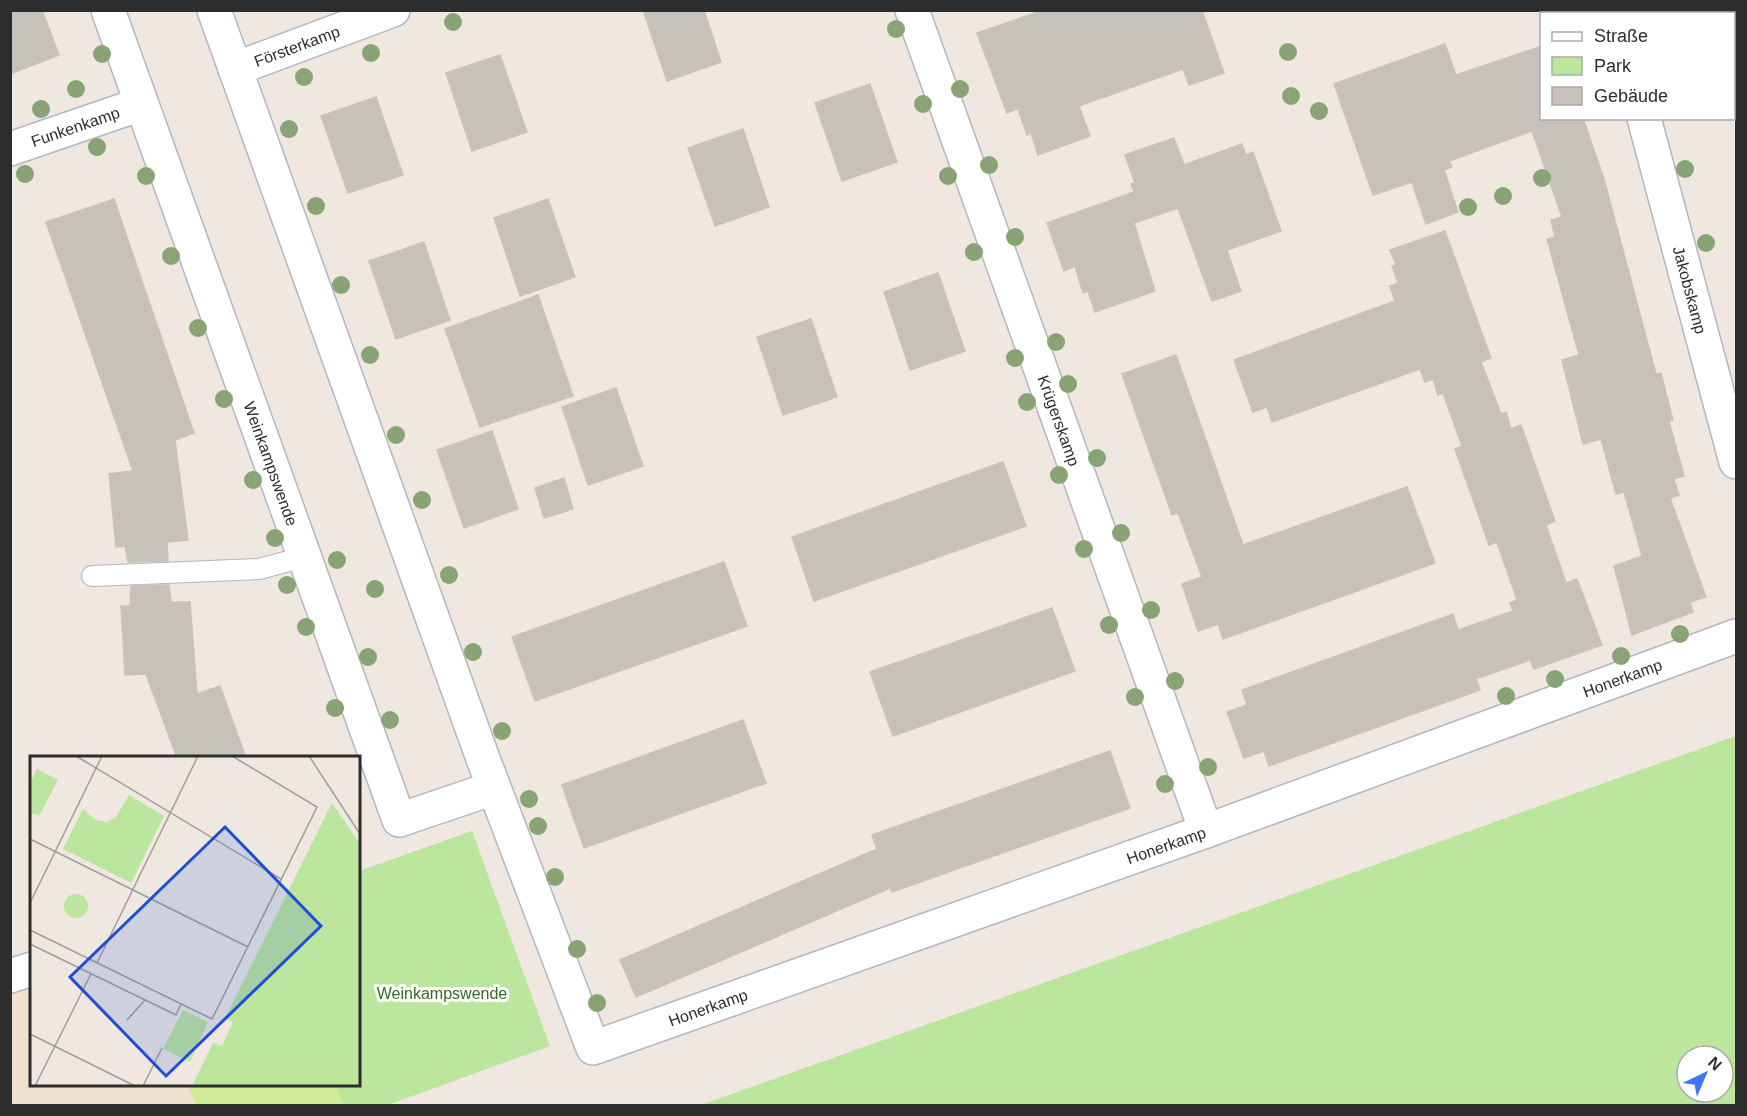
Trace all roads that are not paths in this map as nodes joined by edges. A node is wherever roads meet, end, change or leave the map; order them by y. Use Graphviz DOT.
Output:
graph roads {
  1 [pos="108,10"];
  2 [pos="214,10"];
  3 [pos="393,10"];
  4 [pos="912,10"];
  5 [pos="235,69"];
  6 [pos="141,104"];
  7 [pos="1645,120"];
  8 [pos="10,149"];
  9 [pos="1737,462"];
  10 [pos="304,557"];
  11 [pos="92,576"];
  12 [pos="1737,636"];
  13 [pos="494,788"];
  14 [pos="1206,831"];
  15 [pos="30,970"];
  16 [pos="10,976"];
  1 -- 6 [label="street, Weinkampswende"];
  2 -- 5 [label="street"];
  3 -- 5 [label="street, Försterkamp"];
  4 -- 14 [label="street, Krügerskamp"];
  5 -- 13 [label="street"];
  6 -- 8 [label="street, Funkenkamp"];
  6 -- 10 [label="street, Weinkampswende"];
  7 -- 9 [label="street, Jakobskamp"];
  10 -- 11 [label="lane"];
  10 -- 13 [label="street, Weinkampswende"];
  12 -- 14 [label="street, Honerkamp"];
  13 -- 14 [label="street, Honerkamp"];
  15 -- 16 [label="street"];
}
